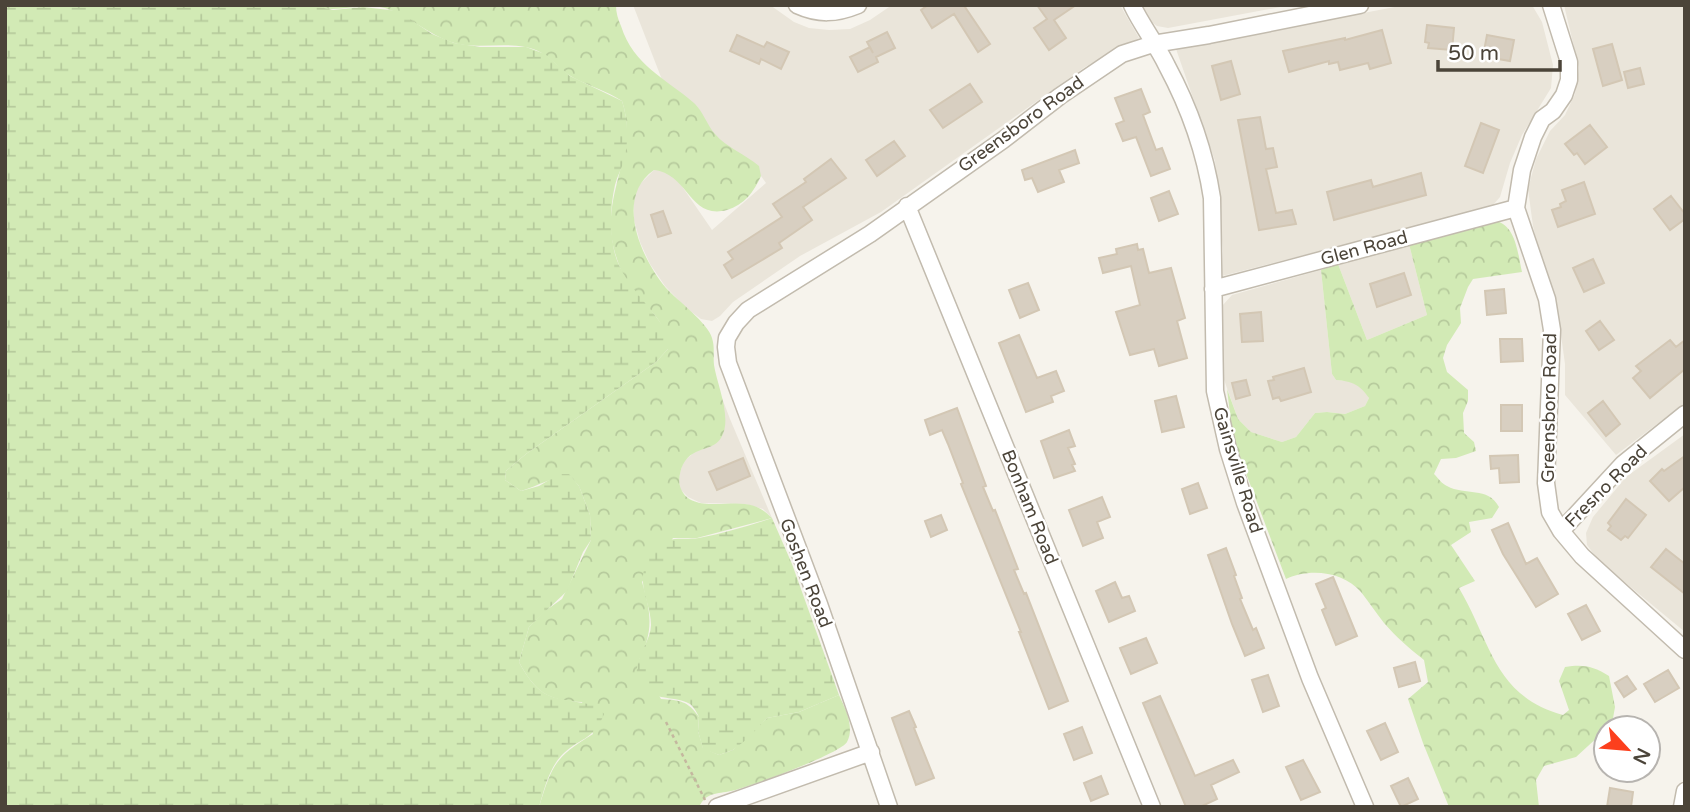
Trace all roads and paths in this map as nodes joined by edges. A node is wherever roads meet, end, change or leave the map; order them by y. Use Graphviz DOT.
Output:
graph roads {
  1 [pos="797,5"];
  2 [pos="858,5"];
  3 [pos="1132,5"];
  4 [pos="1360,5"];
  5 [pos="1551,5"];
  6 [pos="1153,44"];
  7 [pos="907,206"];
  8 [pos="1516,208"];
  9 [pos="1213,289"];
  10 [pos="727,338"];
  11 [pos="1685,414"];
  12 [pos="1561,531"];
  13 [pos="1685,650"];
  14 [pos="666,722"];
  15 [pos="871,752"];
  16 [pos="1685,791"];
  17 [pos="709,807"];
  18 [pos="717,807"];
  19 [pos="889,807"];
  20 [pos="1152,807"];
  21 [pos="1365,807"];
  22 [pos="1682,807"];
  1 -- 2 [label="street"];
  3 -- 6 [label="street, Gainsville Road"];
  4 -- 6 [label="street, Greensboro Road"];
  5 -- 8 [label="street, Greensboro Road"];
  6 -- 7 [label="street, Greensboro Road"];
  6 -- 9 [label="street, Gainsville Road"];
  7 -- 10 [label="street, Greensboro Road"];
  7 -- 20 [label="street, Bonham Road"];
  8 -- 9 [label="street, Glen Road"];
  8 -- 12 [label="street, Greensboro Road"];
  9 -- 21 [label="street, Gainsville Road"];
  10 -- 15 [label="street, Goshen Road"];
  11 -- 12 [label="street, Fresno Road"];
  12 -- 13 [label="street, Greensboro Road"];
  14 -- 17 [label="path"];
  15 -- 18 [label="street"];
  15 -- 19 [label="street, Goshen Road"];
  16 -- 22 [label="street"];
}
